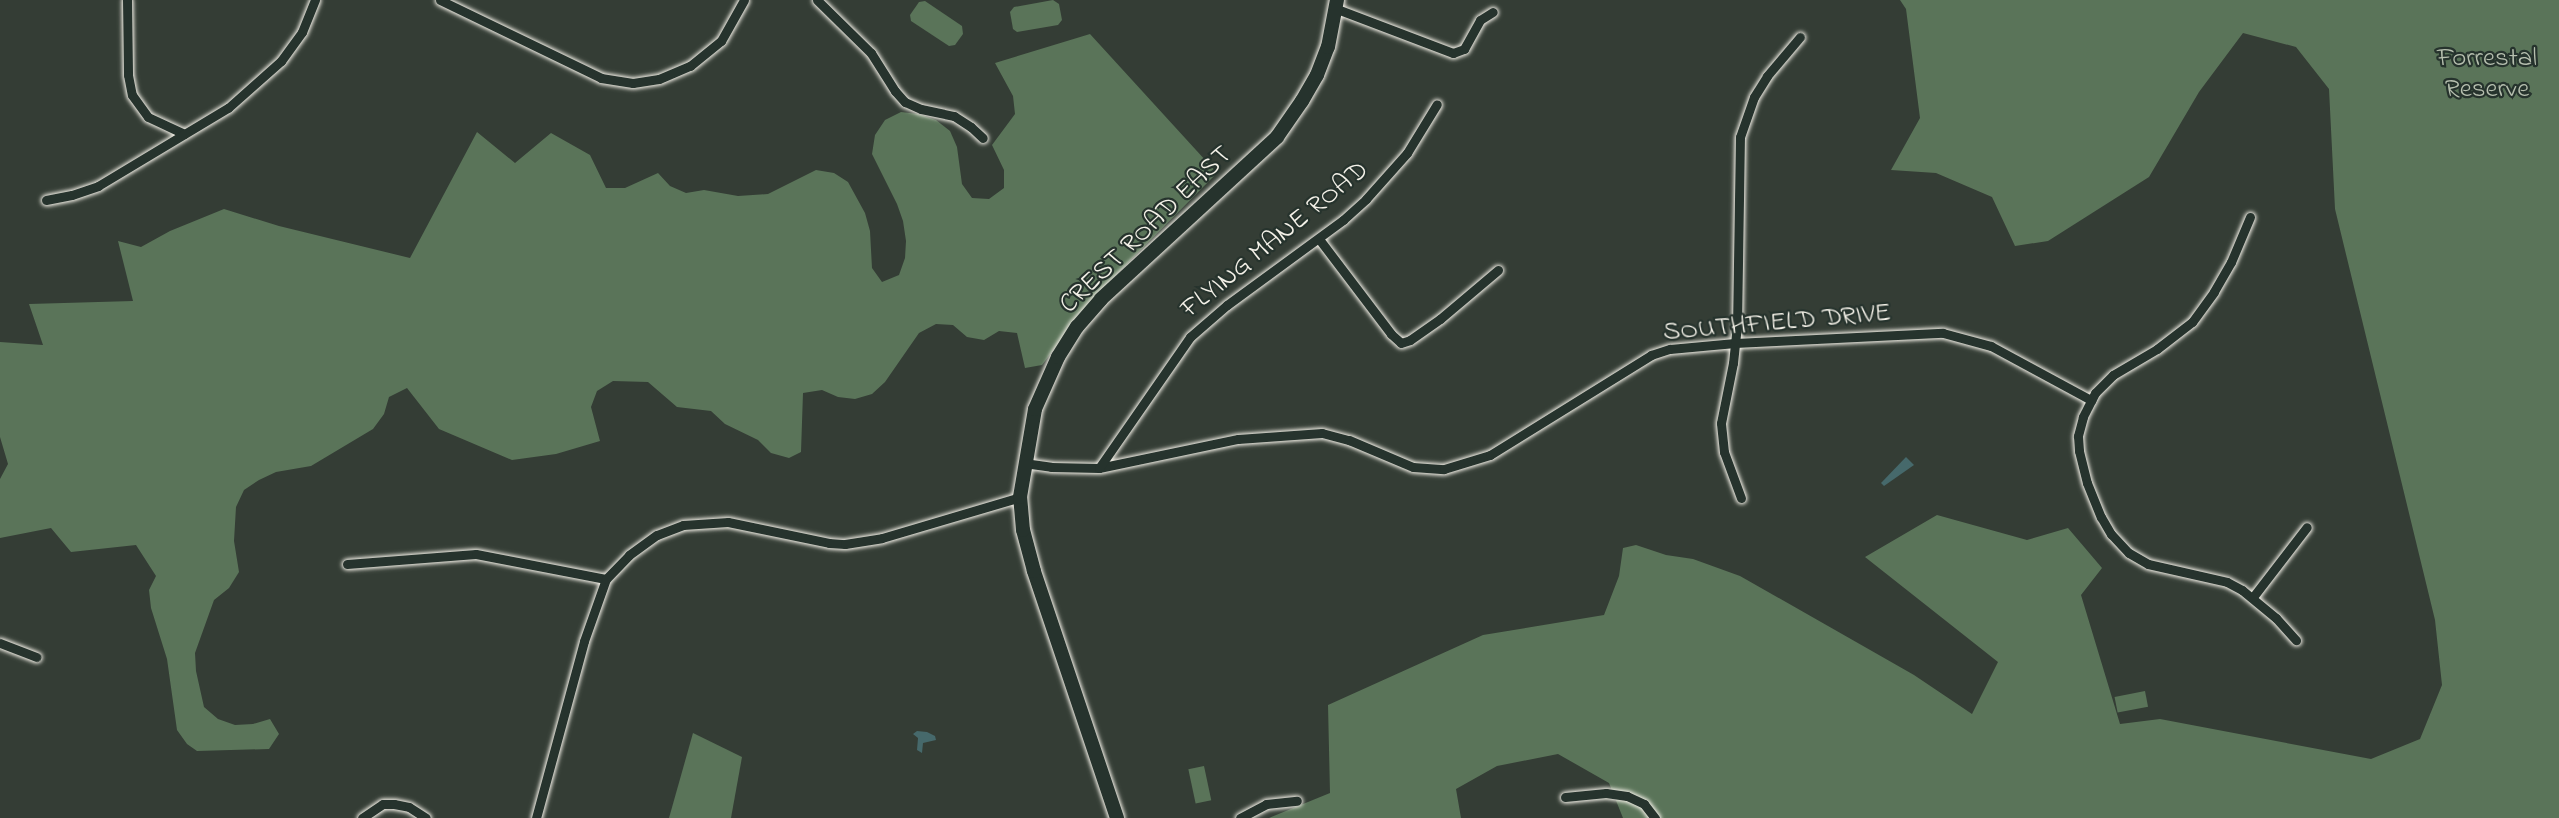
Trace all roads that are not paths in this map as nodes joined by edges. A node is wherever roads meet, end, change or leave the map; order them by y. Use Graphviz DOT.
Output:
graph roads {
  1 [pos="126,0"];
  2 [pos="315,0"];
  3 [pos="440,0"];
  4 [pos="744,0"];
  5 [pos="816,0"];
  6 [pos="1337,4"];
  7 [pos="1493,12"];
  8 [pos="1800,37"];
  9 [pos="1437,104"];
  10 [pos="184,134"];
  11 [pos="983,138"];
  12 [pos="46,200"];
  13 [pos="2250,217"];
  14 [pos="1319,239"];
  15 [pos="1498,270"];
  16 [pos="1735,343"];
  17 [pos="2091,400"];
  18 [pos="1024,463"];
  19 [pos="1099,468"];
  20 [pos="1020,497"];
  21 [pos="1741,498"];
  22 [pos="2307,526"];
  23 [pos="347,564"];
  24 [pos="606,579"];
  25 [pos="2253,597"];
  26 [pos="2296,640"];
  27 [pos="0,643"];
  28 [pos="36,657"];
  29 [pos="1565,797"];
  30 [pos="1297,801"];
  31 [pos="362,818"];
  32 [pos="426,818"];
  33 [pos="536,818"];
  34 [pos="1117,818"];
  35 [pos="1240,818"];
  36 [pos="1655,818"];
  1 -- 10 [label="street"];
  2 -- 10 [label="street"];
  3 -- 4 [label="street"];
  5 -- 11 [label="street"];
  6 -- 7 [label="street"];
  6 -- 18 [label="street, CREST ROAD EAST"];
  8 -- 16 [label="street"];
  9 -- 14 [label="street, FLYING MANE ROAD"];
  10 -- 12 [label="street"];
  13 -- 17 [label="street"];
  14 -- 15 [label="street"];
  14 -- 19 [label="street, FLYING MANE ROAD"];
  16 -- 17 [label="street, SOUTHFIELD DRIVE"];
  16 -- 19 [label="street, SOUTHFIELD DRIVE"];
  16 -- 21 [label="street"];
  17 -- 25 [label="street"];
  18 -- 19 [label="street, SOUTHFIELD DRIVE"];
  18 -- 20 [label="street, CREST ROAD EAST"];
  20 -- 24 [label="street"];
  20 -- 34 [label="street, CREST ROAD EAST"];
  22 -- 25 [label="street"];
  23 -- 24 [label="street"];
  24 -- 33 [label="street"];
  25 -- 26 [label="street"];
  27 -- 28 [label="street"];
  29 -- 36 [label="street"];
  30 -- 35 [label="street"];
  31 -- 32 [label="street"];
}
